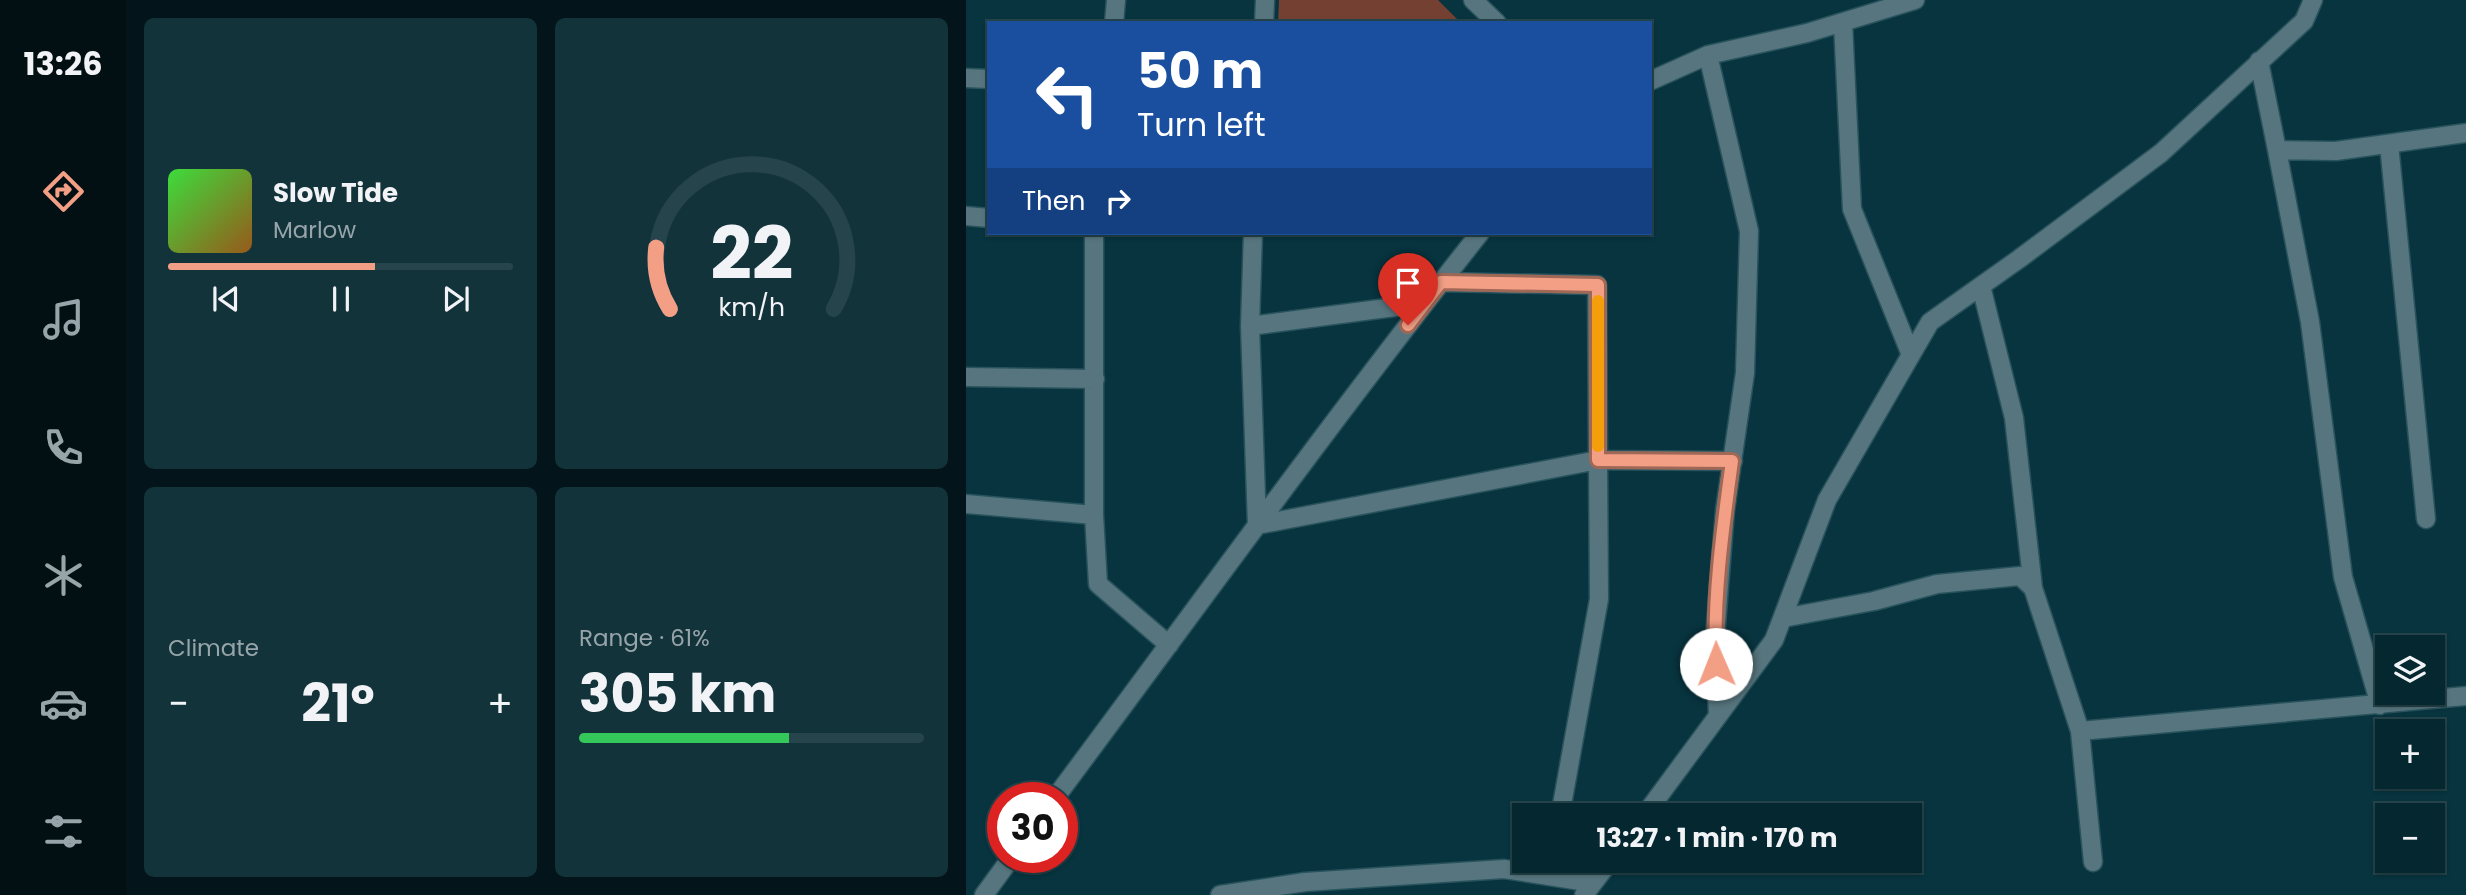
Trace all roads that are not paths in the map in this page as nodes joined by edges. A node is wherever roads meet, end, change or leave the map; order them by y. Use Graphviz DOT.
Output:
graph roads {
  1 [pos="1116,0"];
  2 [pos="1265,0"];
  3 [pos="1473,0"];
  4 [pos="1915,0"];
  5 [pos="2313,0"];
  6 [pos="1114,21"];
  7 [pos="1264,21"];
  8 [pos="1495,21"];
  9 [pos="1843,23"];
  10 [pos="1708,55"];
  11 [pos="2259,61"];
  12 [pos="966,78"];
  13 [pos="987,79"];
  14 [pos="1652,80"];
  15 [pos="2466,133"];
  16 [pos="2389,144"];
  17 [pos="2277,150"];
  18 [pos="966,216"];
  19 [pos="987,218"];
  20 [pos="1094,235"];
  21 [pos="1253,235"];
  22 [pos="1478,235"];
  23 [pos="1441,282"];
  24 [pos="1981,286"];
  25 [pos="1425,303"];
  26 [pos="1250,326"];
  27 [pos="1911,355"];
  28 [pos="966,377"];
  29 [pos="1095,379"];
  30 [pos="1598,460"];
  31 [pos="1732,461"];
  32 [pos="966,503"];
  33 [pos="1094,515"];
  34 [pos="2426,519"];
  35 [pos="1257,526"];
  36 [pos="2033,588"];
  37 [pos="1783,618"];
  38 [pos="1169,645"];
  39 [pos="2375,688"];
  40 [pos="2466,696"];
  41 [pos="2445,698"];
  42 [pos="2380,705"];
  43 [pos="1718,716"];
  44 [pos="2080,731"];
  45 [pos="1067,782"];
  46 [pos="1562,803"];
  47 [pos="1654,803"];
  48 [pos="2094,862"];
  49 [pos="1512,869"];
  50 [pos="1000,873"];
  51 [pos="1559,873"];
  52 [pos="1601,873"];
  53 [pos="1589,889"];
  54 [pos="984,895"];
  55 [pos="1220,895"];
  1 -- 6 [label="street"];
  2 -- 7 [label="street"];
  3 -- 8 [label="street"];
  4 -- 9 [label="street"];
  5 -- 11 [label="street"];
  9 -- 10 [label="street"];
  9 -- 27 [label="street"];
  10 -- 14 [label="street"];
  10 -- 31 [label="street"];
  11 -- 17 [label="street"];
  11 -- 24 [label="street"];
  12 -- 13 [label="street"];
  15 -- 16 [label="street"];
  16 -- 17 [label="street"];
  16 -- 34 [label="street"];
  17 -- 39 [label="street"];
  18 -- 19 [label="street"];
  20 -- 29 [label="street"];
  21 -- 26 [label="street"];
  22 -- 23 [label="street"];
  23 -- 25 [label="street"];
  23 -- 30 [label="street"];
  24 -- 27 [label="street"];
  24 -- 36 [label="street"];
  25 -- 26 [label="street"];
  25 -- 35 [label="street"];
  26 -- 35 [label="street"];
  27 -- 37 [label="street"];
  28 -- 29 [label="street"];
  29 -- 33 [label="street"];
  30 -- 31 [label="street"];
  30 -- 35 [label="street"];
  30 -- 46 [label="street"];
  31 -- 43 [label="street"];
  32 -- 33 [label="street"];
  33 -- 38 [label="street"];
  35 -- 38 [label="street"];
  36 -- 37 [label="street"];
  36 -- 44 [label="street"];
  37 -- 43 [label="street"];
  38 -- 45 [label="street"];
  40 -- 41 [label="street"];
  42 -- 44 [label="street"];
  43 -- 47 [label="street"];
  44 -- 48 [label="street"];
  49 -- 55 [label="street"];
  50 -- 54 [label="street"];
  51 -- 53 [label="street"];
  52 -- 53 [label="street"];
}
